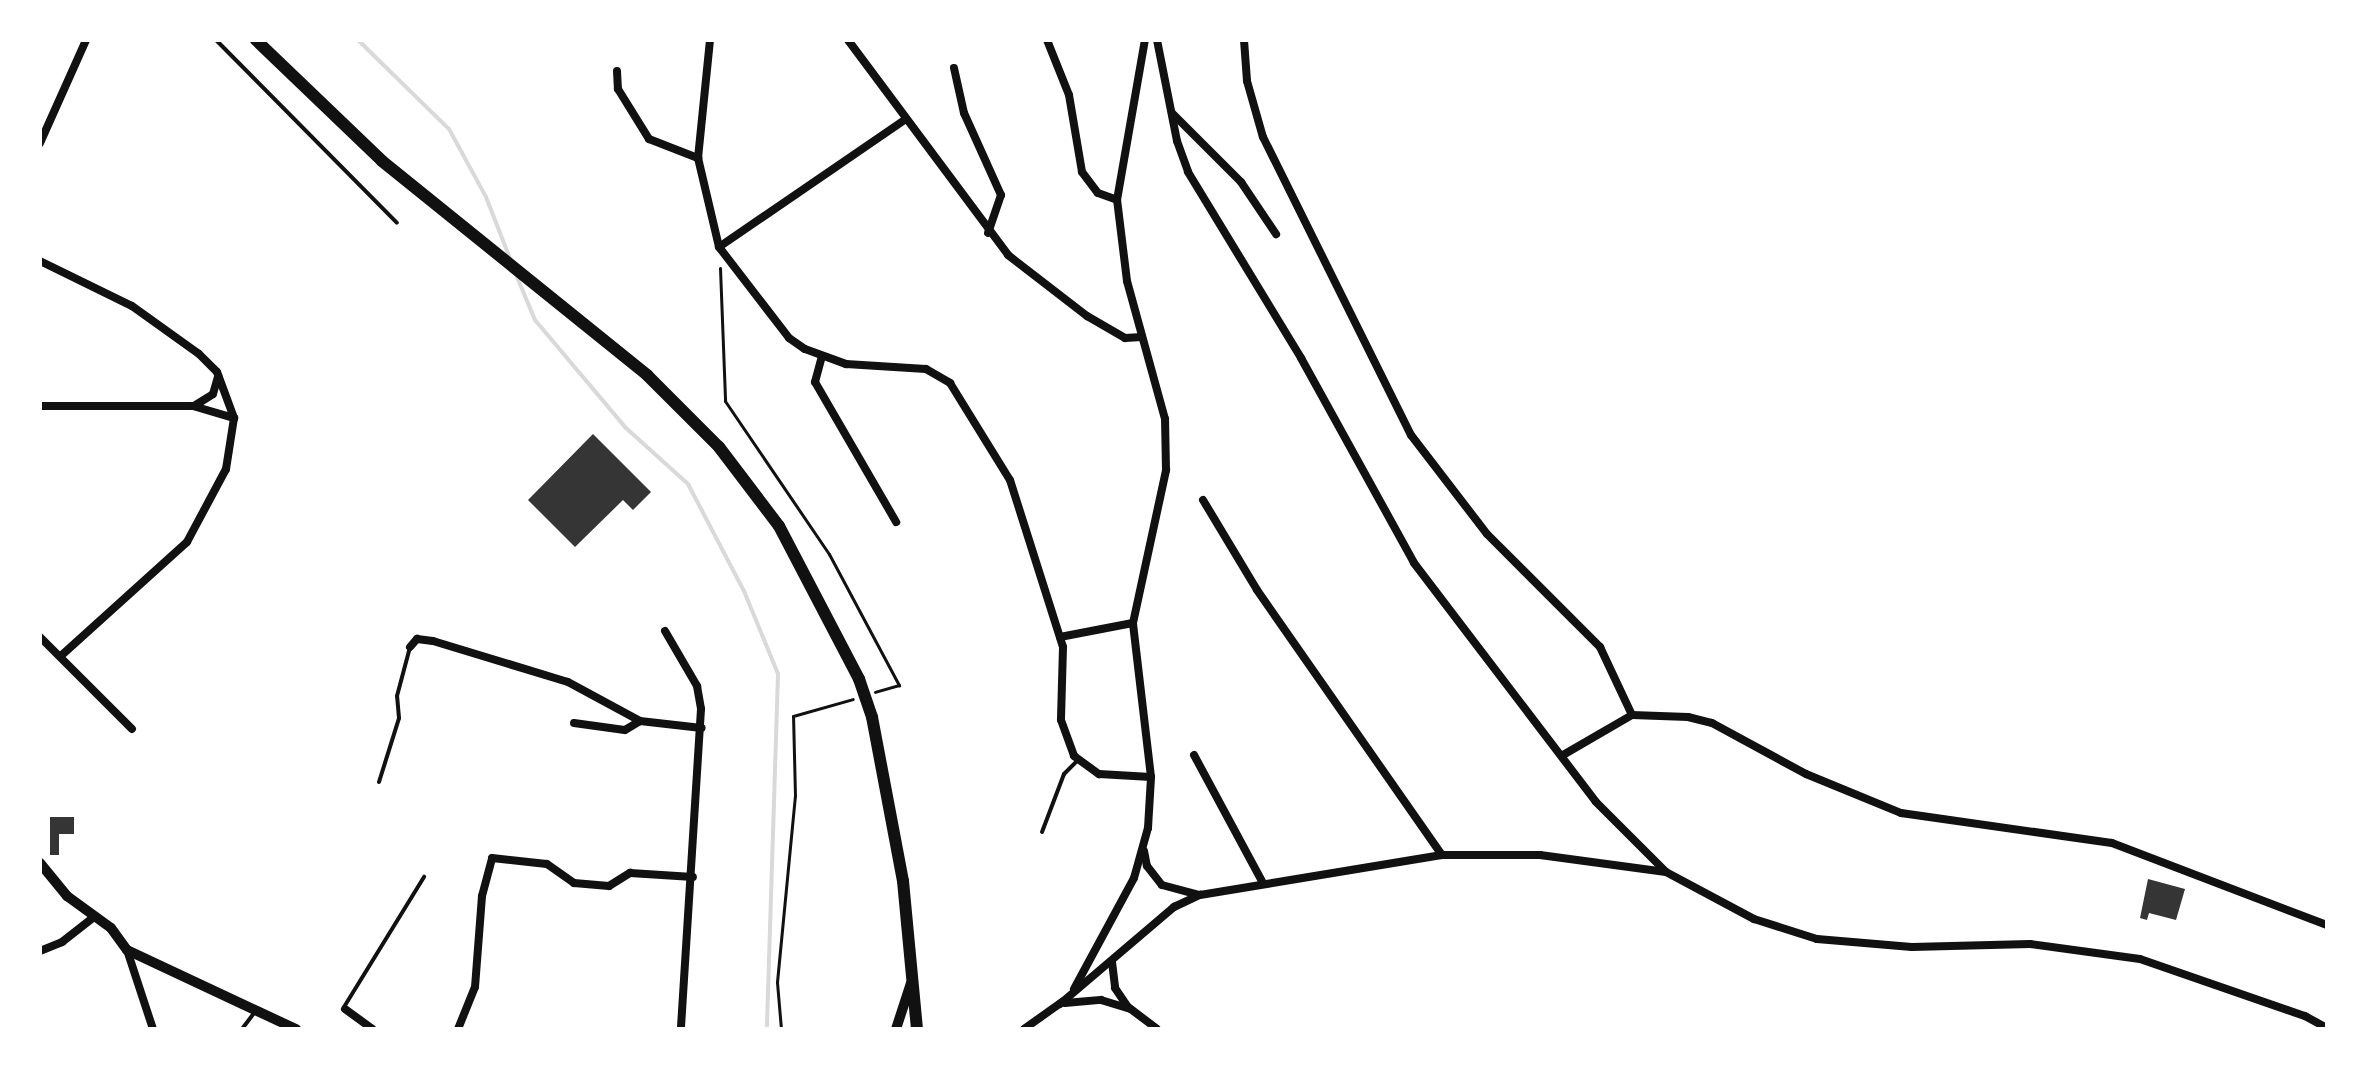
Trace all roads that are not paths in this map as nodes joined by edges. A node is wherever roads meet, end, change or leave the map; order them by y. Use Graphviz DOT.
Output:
graph roads {
  1 [pos="86,40"];
  2 [pos="216,40"];
  3 [pos="256,40"];
  4 [pos="710,40"];
  5 [pos="848,40"];
  6 [pos="1047,40"];
  7 [pos="1145,40"];
  8 [pos="1157,40"];
  9 [pos="1244,40"];
  10 [pos="954,68"];
  11 [pos="617,71"];
  12 [pos="1171,113"];
  13 [pos="906,119"];
  14 [pos="40,143"];
  15 [pos="698,158"];
  16 [pos="1117,200"];
  17 [pos="397,223"];
  18 [pos="988,233"];
  19 [pos="1276,234"];
  20 [pos="719,247"];
  21 [pos="40,261"];
  22 [pos="1142,337"];
  23 [pos="822,356"];
  24 [pos="218,374"];
  25 [pos="40,406"];
  26 [pos="193,406"];
  27 [pos="234,418"];
  28 [pos="1203,500"];
  29 [pos="896,522"];
  30 [pos="1133,623"];
  31 [pos="665,631"];
  32 [pos="40,637"];
  33 [pos="1060,637"];
  34 [pos="410,647"];
  35 [pos="62,655"];
  36 [pos="1632,715"];
  37 [pos="640,721"];
  38 [pos="574,723"];
  39 [pos="702,728"];
  40 [pos="132,729"];
  41 [pos="1194,755"];
  42 [pos="1563,755"];
  43 [pos="1078,760"];
  44 [pos="1151,777"];
  45 [pos="379,782"];
  46 [pos="1042,832"];
  47 [pos="1144,846"];
  48 [pos="1442,855"];
  49 [pos="40,863"];
  50 [pos="1666,872"];
  51 [pos="424,877"];
  52 [pos="693,877"];
  53 [pos="1263,883"];
  54 [pos="1200,895"];
  55 [pos="94,917"];
  56 [pos="2327,925"];
  57 [pos="127,950"];
  58 [pos="40,951"];
  59 [pos="1095,957"];
  60 [pos="1112,962"];
  61 [pos="912,981"];
  62 [pos="1060,1004"];
  63 [pos="345,1009"];
  64 [pos="1132,1010"];
  65 [pos="256,1011"];
  66 [pos="2327,1028"];
  67 [pos="153,1029"];
  68 [pos="242,1029"];
  69 [pos="296,1029"];
  70 [pos="373,1029"];
  71 [pos="458,1029"];
  72 [pos="681,1029"];
  73 [pos="896,1029"];
  74 [pos="917,1029"];
  75 [pos="1024,1029"];
  76 [pos="1157,1029"];
  1 -- 14 [label="street"];
  2 -- 17 [label="lane"];
  3 -- 61 [label="main road"];
  4 -- 15 [label="street"];
  5 -- 13 [label="street"];
  6 -- 16 [label="street"];
  7 -- 16 [label="street"];
  8 -- 12 [label="street"];
  9 -- 36 [label="street"];
  10 -- 18 [label="street"];
  11 -- 15 [label="street"];
  12 -- 19 [label="street"];
  12 -- 42 [label="street"];
  13 -- 18 [label="street"];
  13 -- 20 [label="street"];
  15 -- 20 [label="street"];
  16 -- 22 [label="street"];
  18 -- 22 [label="street"];
  20 -- 23 [label="street"];
  21 -- 24 [label="street"];
  22 -- 30 [label="street"];
  23 -- 29 [label="street"];
  23 -- 33 [label="street"];
  24 -- 26 [label="street"];
  24 -- 27 [label="street"];
  25 -- 26 [label="street"];
  26 -- 27 [label="street"];
  27 -- 35 [label="street"];
  28 -- 48 [label="street"];
  30 -- 33 [label="street"];
  30 -- 44 [label="street"];
  31 -- 39 [label="street"];
  32 -- 35 [label="street"];
  33 -- 43 [label="street"];
  34 -- 37 [label="street"];
  34 -- 45 [label="lane"];
  35 -- 40 [label="street"];
  36 -- 42 [label="street"];
  36 -- 56 [label="street"];
  37 -- 38 [label="street"];
  37 -- 39 [label="street"];
  39 -- 52 [label="street"];
  41 -- 53 [label="street"];
  42 -- 50 [label="street"];
  43 -- 44 [label="street"];
  43 -- 46 [label="lane"];
  44 -- 47 [label="street"];
  47 -- 54 [label="street"];
  47 -- 59 [label="street"];
  48 -- 50 [label="street"];
  48 -- 53 [label="street"];
  49 -- 55 [label="street"];
  50 -- 66 [label="street"];
  51 -- 63 [label="lane"];
  52 -- 71 [label="street"];
  52 -- 72 [label="street"];
  53 -- 54 [label="street"];
  54 -- 60 [label="street"];
  55 -- 57 [label="street"];
  55 -- 58 [label="street"];
  57 -- 65 [label="street"];
  57 -- 67 [label="street"];
  59 -- 60 [label="street"];
  59 -- 62 [label="street"];
  60 -- 62 [label="street"];
  60 -- 64 [label="street"];
  61 -- 73 [label="street"];
  61 -- 74 [label="main road"];
  62 -- 64 [label="street"];
  62 -- 75 [label="street"];
  63 -- 70 [label="street"];
  64 -- 76 [label="street"];
  65 -- 68 [label="lane"];
  65 -- 69 [label="street"];
}
